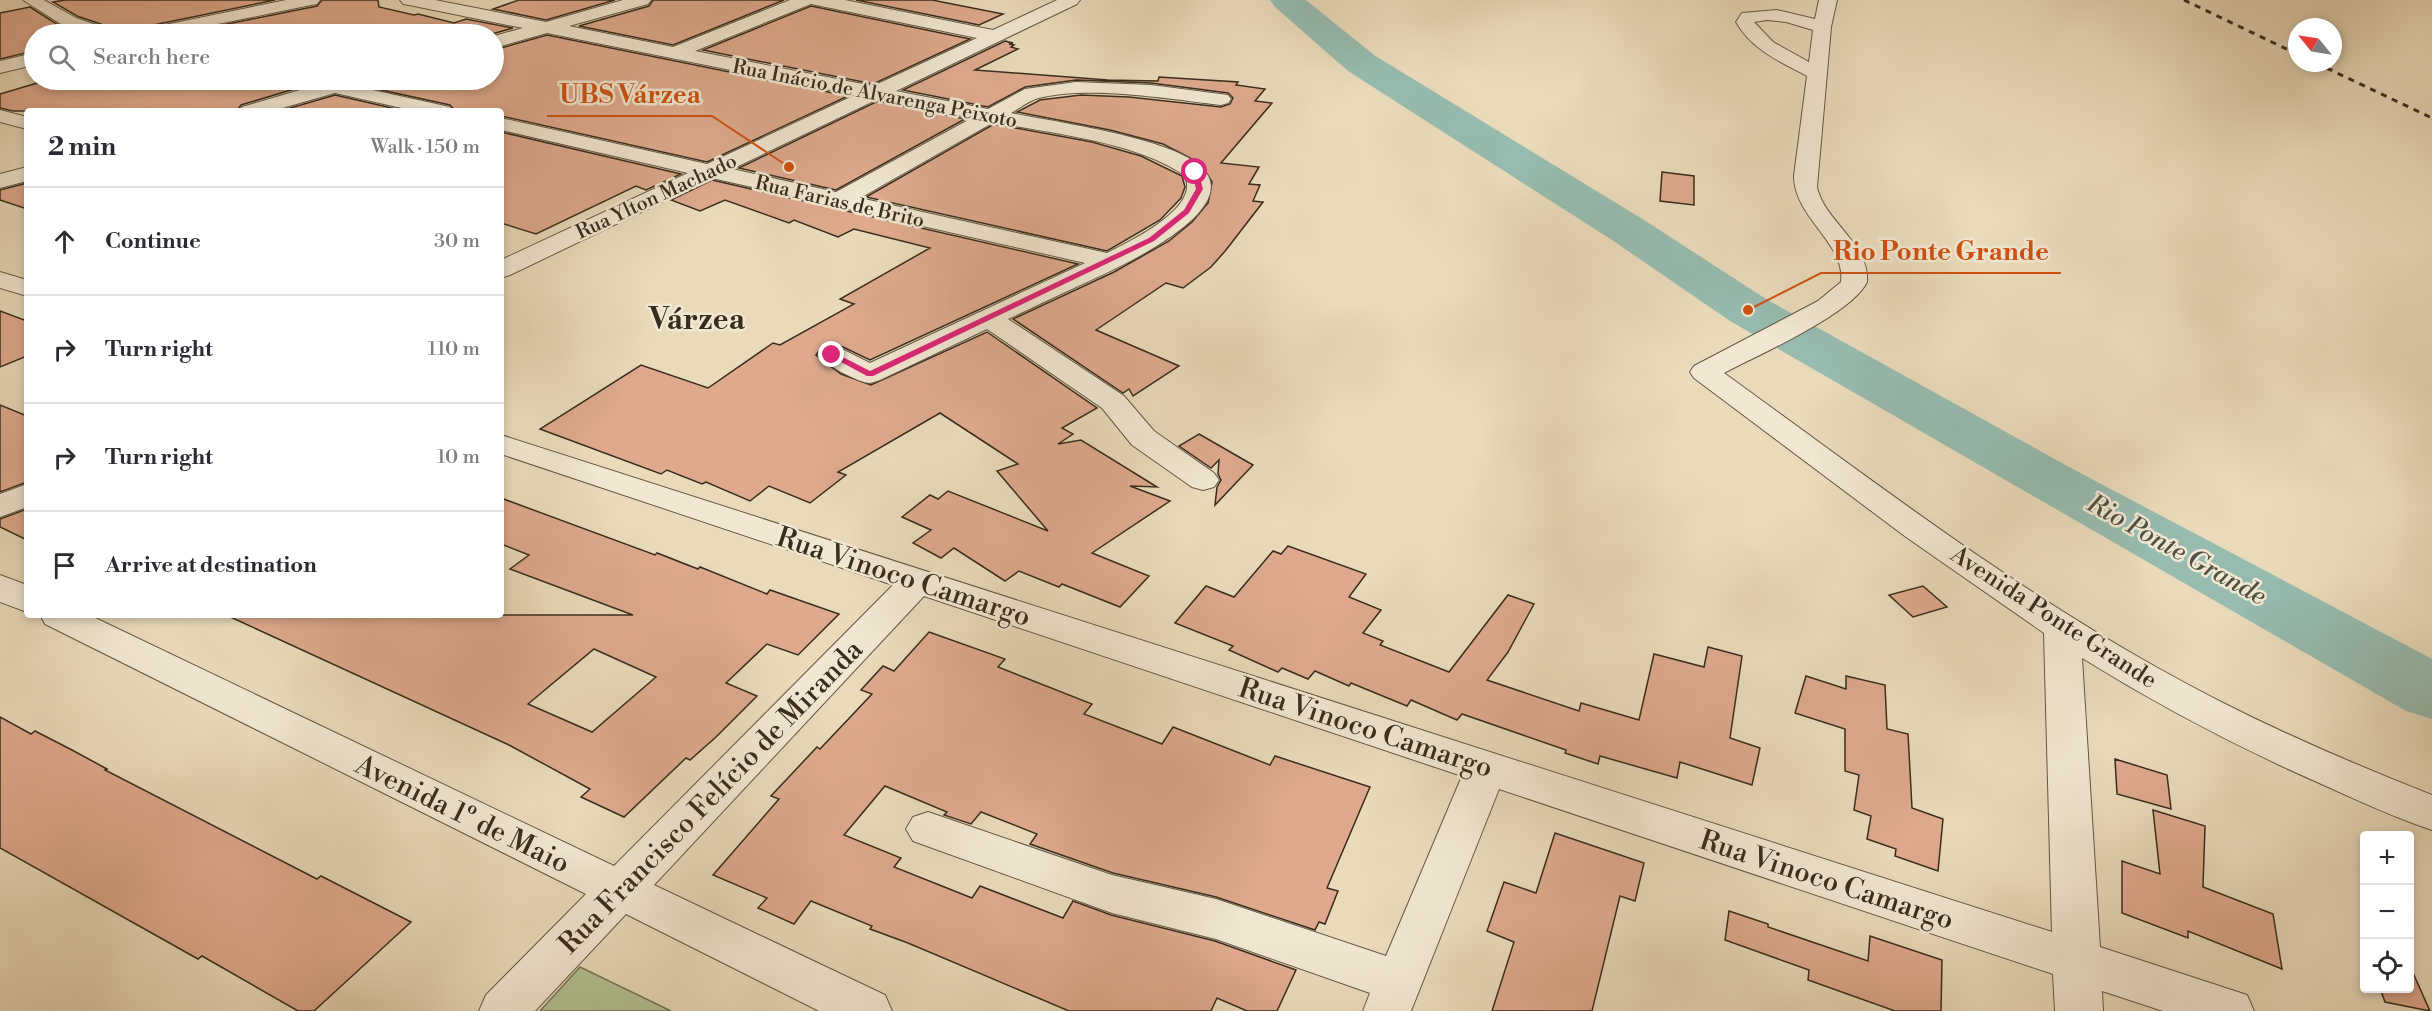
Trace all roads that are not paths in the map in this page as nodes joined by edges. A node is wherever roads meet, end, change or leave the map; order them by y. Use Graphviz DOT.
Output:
graph roads {
  1 [pos="33,0"];
  2 [pos="312,0"];
  3 [pos="409,0"];
  4 [pos="503,0"];
  5 [pos="642,0"];
  6 [pos="805,0"];
  7 [pos="816,0"];
  8 [pos="1071,0"];
  9 [pos="1828,0"];
  10 [pos="467,12"];
  11 [pos="75,24"];
  12 [pos="194,24"];
  13 [pos="546,27"];
  14 [pos="1822,27"];
  15 [pos="994,36"];
  16 [pos="504,39"];
  17 [pos="674,52"];
  18 [pos="24,61"];
  19 [pos="0,67"];
  20 [pos="1817,74"];
  21 [pos="324,90"];
  22 [pos="348,90"];
  23 [pos="875,93"];
  24 [pos="1221,99"];
  25 [pos="260,108"];
  26 [pos="430,108"];
  27 [pos="990,115"];
  28 [pos="0,116"];
  29 [pos="24,122"];
  30 [pos="504,125"];
  31 [pos="710,171"];
  32 [pos="24,175"];
  33 [pos="0,181"];
  34 [pos="839,200"];
  35 [pos="512,256"];
  36 [pos="1109,261"];
  37 [pos="0,279"];
  38 [pos="24,287"];
  39 [pos="988,318"];
  40 [pos="832,355"];
  41 [pos="504,445"];
  42 [pos="1203,480"];
  43 [pos="24,495"];
  44 [pos="0,507"];
  45 [pos="918,580"];
  46 [pos="0,587"];
  47 [pos="24,599"];
  48 [pos="64,618"];
  49 [pos="2062,628"];
  50 [pos="1487,767"];
  51 [pos="2432,813"];
  52 [pos="928,829"];
  53 [pos="620,890"];
  54 [pos="2077,961"];
  55 [pos="1393,996"];
  56 [pos="503,1011"];
  57 [pos="868,1011"];
  58 [pos="2079,1011"];
  59 [pos="2230,1011"];
  1 -- 11 [label="street"];
  2 -- 12 [label="street"];
  3 -- 10 [label="street, Rua Inácio de Alvarenga Peixoto"];
  4 -- 10 [label="street"];
  5 -- 13 [label="street"];
  6 -- 17 [label="street"];
  7 -- 15 [label="street"];
  8 -- 15 [label="street, Rua Ylton Machado"];
  9 -- 14 [label="street"];
  10 -- 13 [label="street, Rua Inácio de Alvarenga Peixoto"];
  13 -- 16 [label="street"];
  13 -- 17 [label="street, Rua Inácio de Alvarenga Peixoto"];
  14 -- 20 [label="street"];
  14 -- 20 [label="street"];
  15 -- 23 [label="street, Rua Ylton Machado"];
  17 -- 23 [label="street, Rua Inácio de Alvarenga Peixoto"];
  18 -- 19 [label="street"];
  20 -- 49 [label="street, Avenida Ponte Grande"];
  21 -- 25 [label="street"];
  22 -- 26 [label="street"];
  23 -- 27 [label="street, Rua Inácio de Alvarenga Peixoto"];
  23 -- 31 [label="street, Rua Ylton Machado"];
  24 -- 27 [label="street"];
  27 -- 34 [label="street"];
  27 -- 36 [label="street, Rua Inácio de Alvarenga Peixoto"];
  28 -- 29 [label="street"];
  30 -- 31 [label="street, Rua Farias de Brito"];
  31 -- 34 [label="street, Rua Farias de Brito"];
  31 -- 35 [label="street, Rua Ylton Machado"];
  32 -- 33 [label="street"];
  34 -- 36 [label="street, Rua Farias de Brito"];
  36 -- 39 [label="street"];
  37 -- 38 [label="street"];
  39 -- 40 [label="street"];
  39 -- 42 [label="street"];
  41 -- 45 [label="street, Rua Vinoco Camargo"];
  43 -- 44 [label="street"];
  45 -- 50 [label="street, Rua Vinoco Camargo"];
  45 -- 53 [label="street, Rua Francisco Felício de Miranda"];
  46 -- 47 [label="street"];
  48 -- 53 [label="street, Avenida 1º de Maio"];
  49 -- 51 [label="street, Avenida Ponte Grande"];
  49 -- 54 [label="street"];
  50 -- 54 [label="street, Rua Vinoco Camargo"];
  50 -- 55 [label="street"];
  52 -- 55 [label="street"];
  53 -- 56 [label="street, Rua Francisco Felício de Miranda"];
  53 -- 57 [label="street, Avenida 1º de Maio"];
  54 -- 58 [label="street"];
  54 -- 59 [label="street, Rua Vinoco Camargo"];
}
